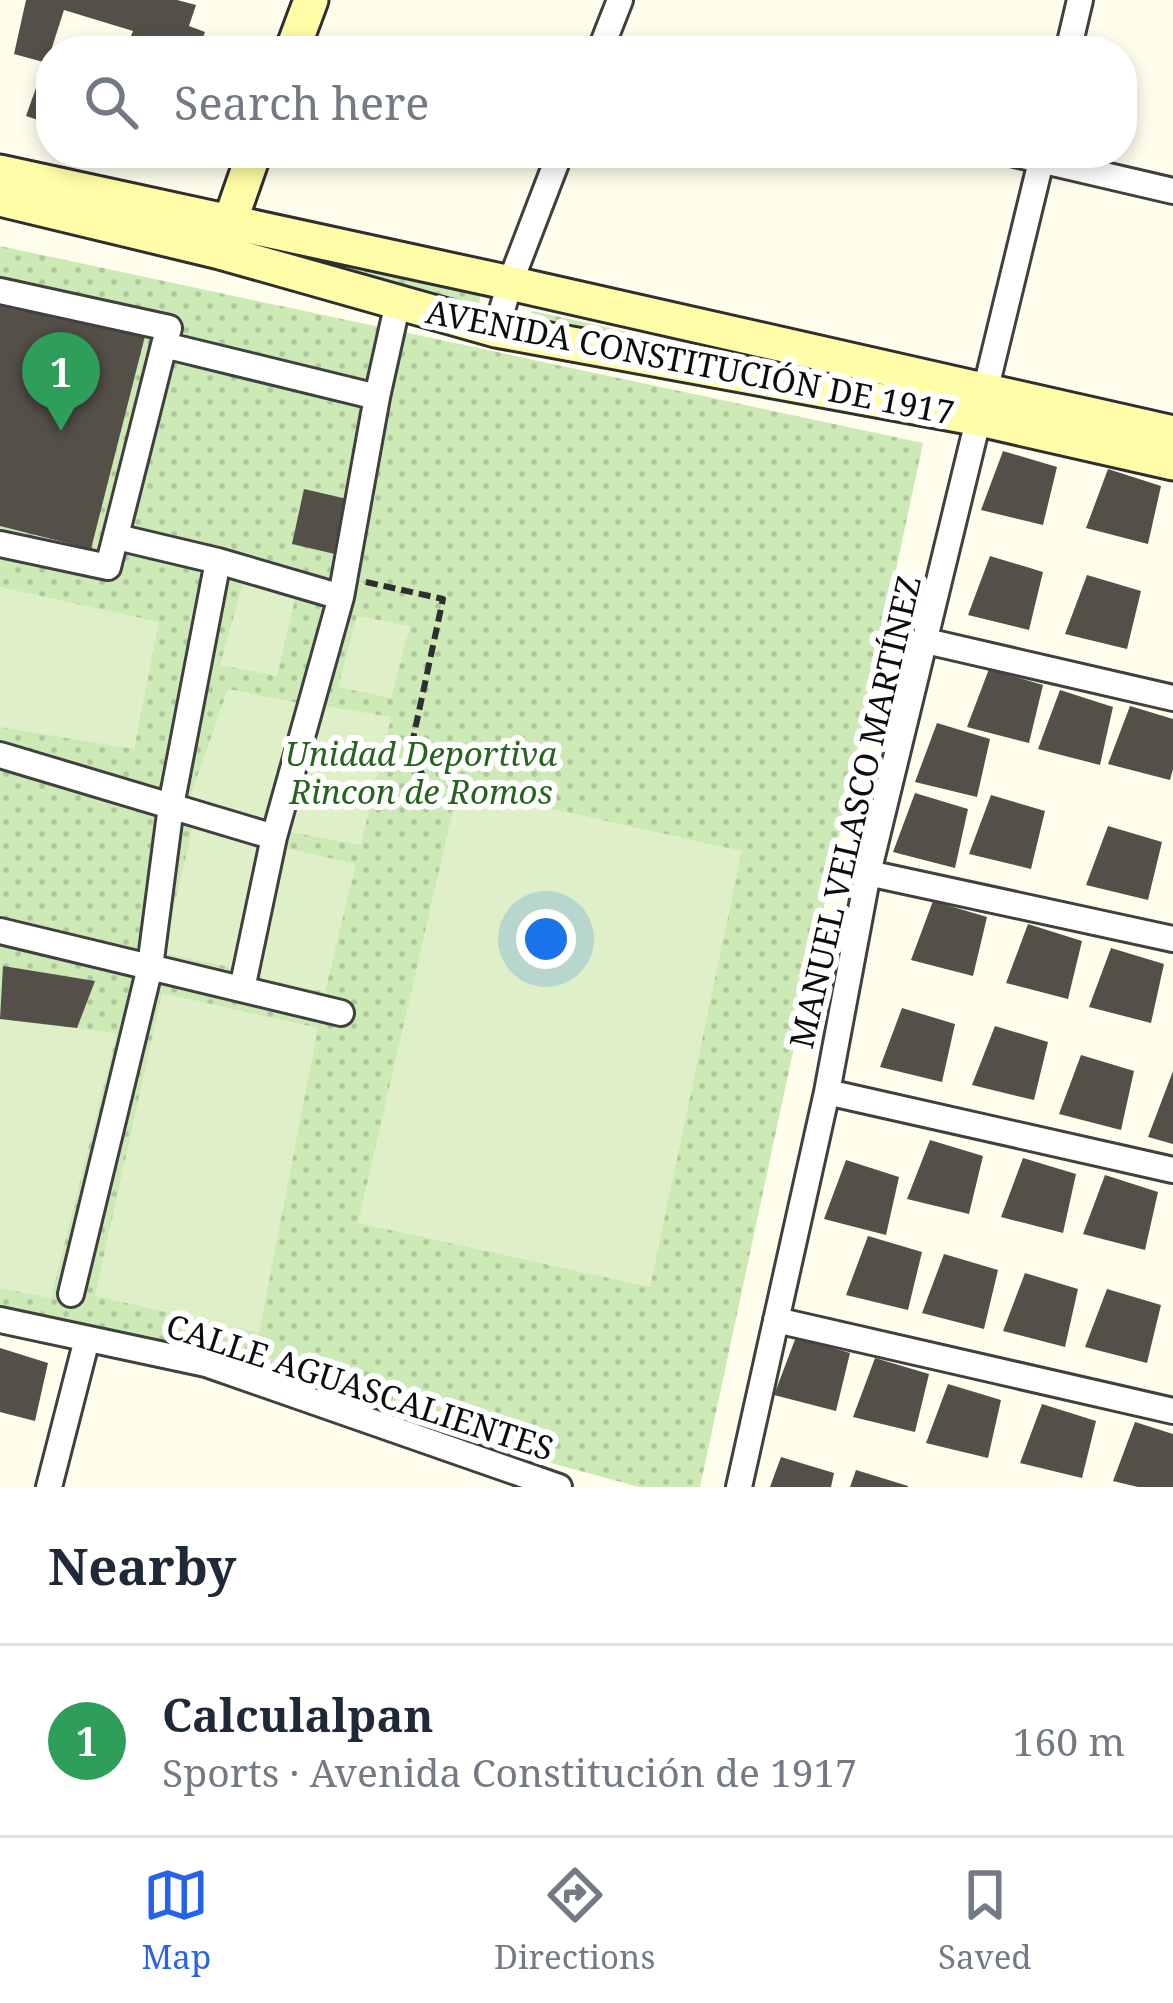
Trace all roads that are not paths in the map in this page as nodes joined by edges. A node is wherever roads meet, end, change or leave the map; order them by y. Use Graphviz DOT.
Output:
graph roads {
  1 [pos="311,0"];
  2 [pos="620,0"];
  3 [pos="1080,0"];
  4 [pos="298,36"];
  5 [pos="606,36"];
  6 [pos="1072,36"];
  7 [pos="249,168"];
  8 [pos="554,168"];
  9 [pos="1039,168"];
  10 [pos="1084,168"];
  11 [pos="0,172"];
  12 [pos="1173,191"];
  13 [pos="0,199"];
  14 [pos="224,237"];
  15 [pos="510,284"];
  16 [pos="0,291"];
  17 [pos="398,302"];
  18 [pos="511,333"];
  19 [pos="164,345"];
  20 [pos="781,345"];
  21 [pos="376,397"];
  22 [pos="983,405"];
  23 [pos="1173,433"];
  24 [pos="1173,464"];
  25 [pos="117,537"];
  26 [pos="0,544"];
  27 [pos="218,561"];
  28 [pos="343,588"];
  29 [pos="926,641"];
  30 [pos="1173,698"];
  31 [pos="0,756"];
  32 [pos="171,806"];
  33 [pos="274,837"];
  34 [pos="868,873"];
  35 [pos="0,931"];
  36 [pos="1173,939"];
  37 [pos="150,967"];
  38 [pos="242,989"];
  39 [pos="341,1012"];
  40 [pos="827,1092"];
  41 [pos="1173,1170"];
  42 [pos="71,1294"];
  43 [pos="0,1320"];
  44 [pos="776,1320"];
  45 [pos="87,1339"];
  46 [pos="1173,1412"];
  47 [pos="49,1487"];
  48 [pos="559,1487"];
  49 [pos="740,1487"];
  1 -- 4 [label="street"];
  2 -- 5 [label="street"];
  3 -- 6 [label="street"];
  7 -- 14 [label="street"];
  8 -- 15 [label="street"];
  9 -- 22 [label="street, MANUEL VELASCO MARTÍNEZ"];
  10 -- 12 [label="street"];
  11 -- 14 [label="street, AVENIDA CONSTITUCIÓN DE 1917"];
  13 -- 14 [label="street, AVENIDA CONSTITUCIÓN DE 1917"];
  14 -- 15 [label="street, AVENIDA CONSTITUCIÓN DE 1917"];
  14 -- 17 [label="street, AVENIDA CONSTITUCIÓN DE 1917"];
  15 -- 18 [label="street"];
  15 -- 20 [label="street, AVENIDA CONSTITUCIÓN DE 1917"];
  16 -- 19 [label="street"];
  17 -- 18 [label="street, AVENIDA CONSTITUCIÓN DE 1917"];
  17 -- 21 [label="street"];
  18 -- 20 [label="street"];
  18 -- 22 [label="street, AVENIDA CONSTITUCIÓN DE 1917"];
  19 -- 21 [label="street"];
  19 -- 25 [label="street"];
  20 -- 22 [label="street, AVENIDA CONSTITUCIÓN DE 1917"];
  21 -- 28 [label="street"];
  22 -- 23 [label="street, AVENIDA CONSTITUCIÓN DE 1917"];
  22 -- 24 [label="street, AVENIDA CONSTITUCIÓN DE 1917"];
  22 -- 29 [label="street, MANUEL VELASCO MARTÍNEZ"];
  25 -- 26 [label="street"];
  25 -- 27 [label="street"];
  27 -- 28 [label="street"];
  27 -- 32 [label="street"];
  28 -- 33 [label="street"];
  29 -- 30 [label="street"];
  29 -- 34 [label="street, MANUEL VELASCO MARTÍNEZ"];
  31 -- 32 [label="street"];
  32 -- 33 [label="street"];
  32 -- 37 [label="street"];
  33 -- 38 [label="street"];
  34 -- 36 [label="street"];
  34 -- 40 [label="street, MANUEL VELASCO MARTÍNEZ"];
  35 -- 37 [label="street"];
  37 -- 38 [label="street"];
  37 -- 42 [label="street"];
  38 -- 39 [label="street"];
  40 -- 41 [label="street"];
  40 -- 44 [label="street, MANUEL VELASCO MARTÍNEZ"];
  43 -- 45 [label="street, CALLE AGUASCALIENTES"];
  44 -- 46 [label="street"];
  44 -- 49 [label="street, MANUEL VELASCO MARTÍNEZ"];
  45 -- 47 [label="street"];
  45 -- 48 [label="street, CALLE AGUASCALIENTES"];
}
